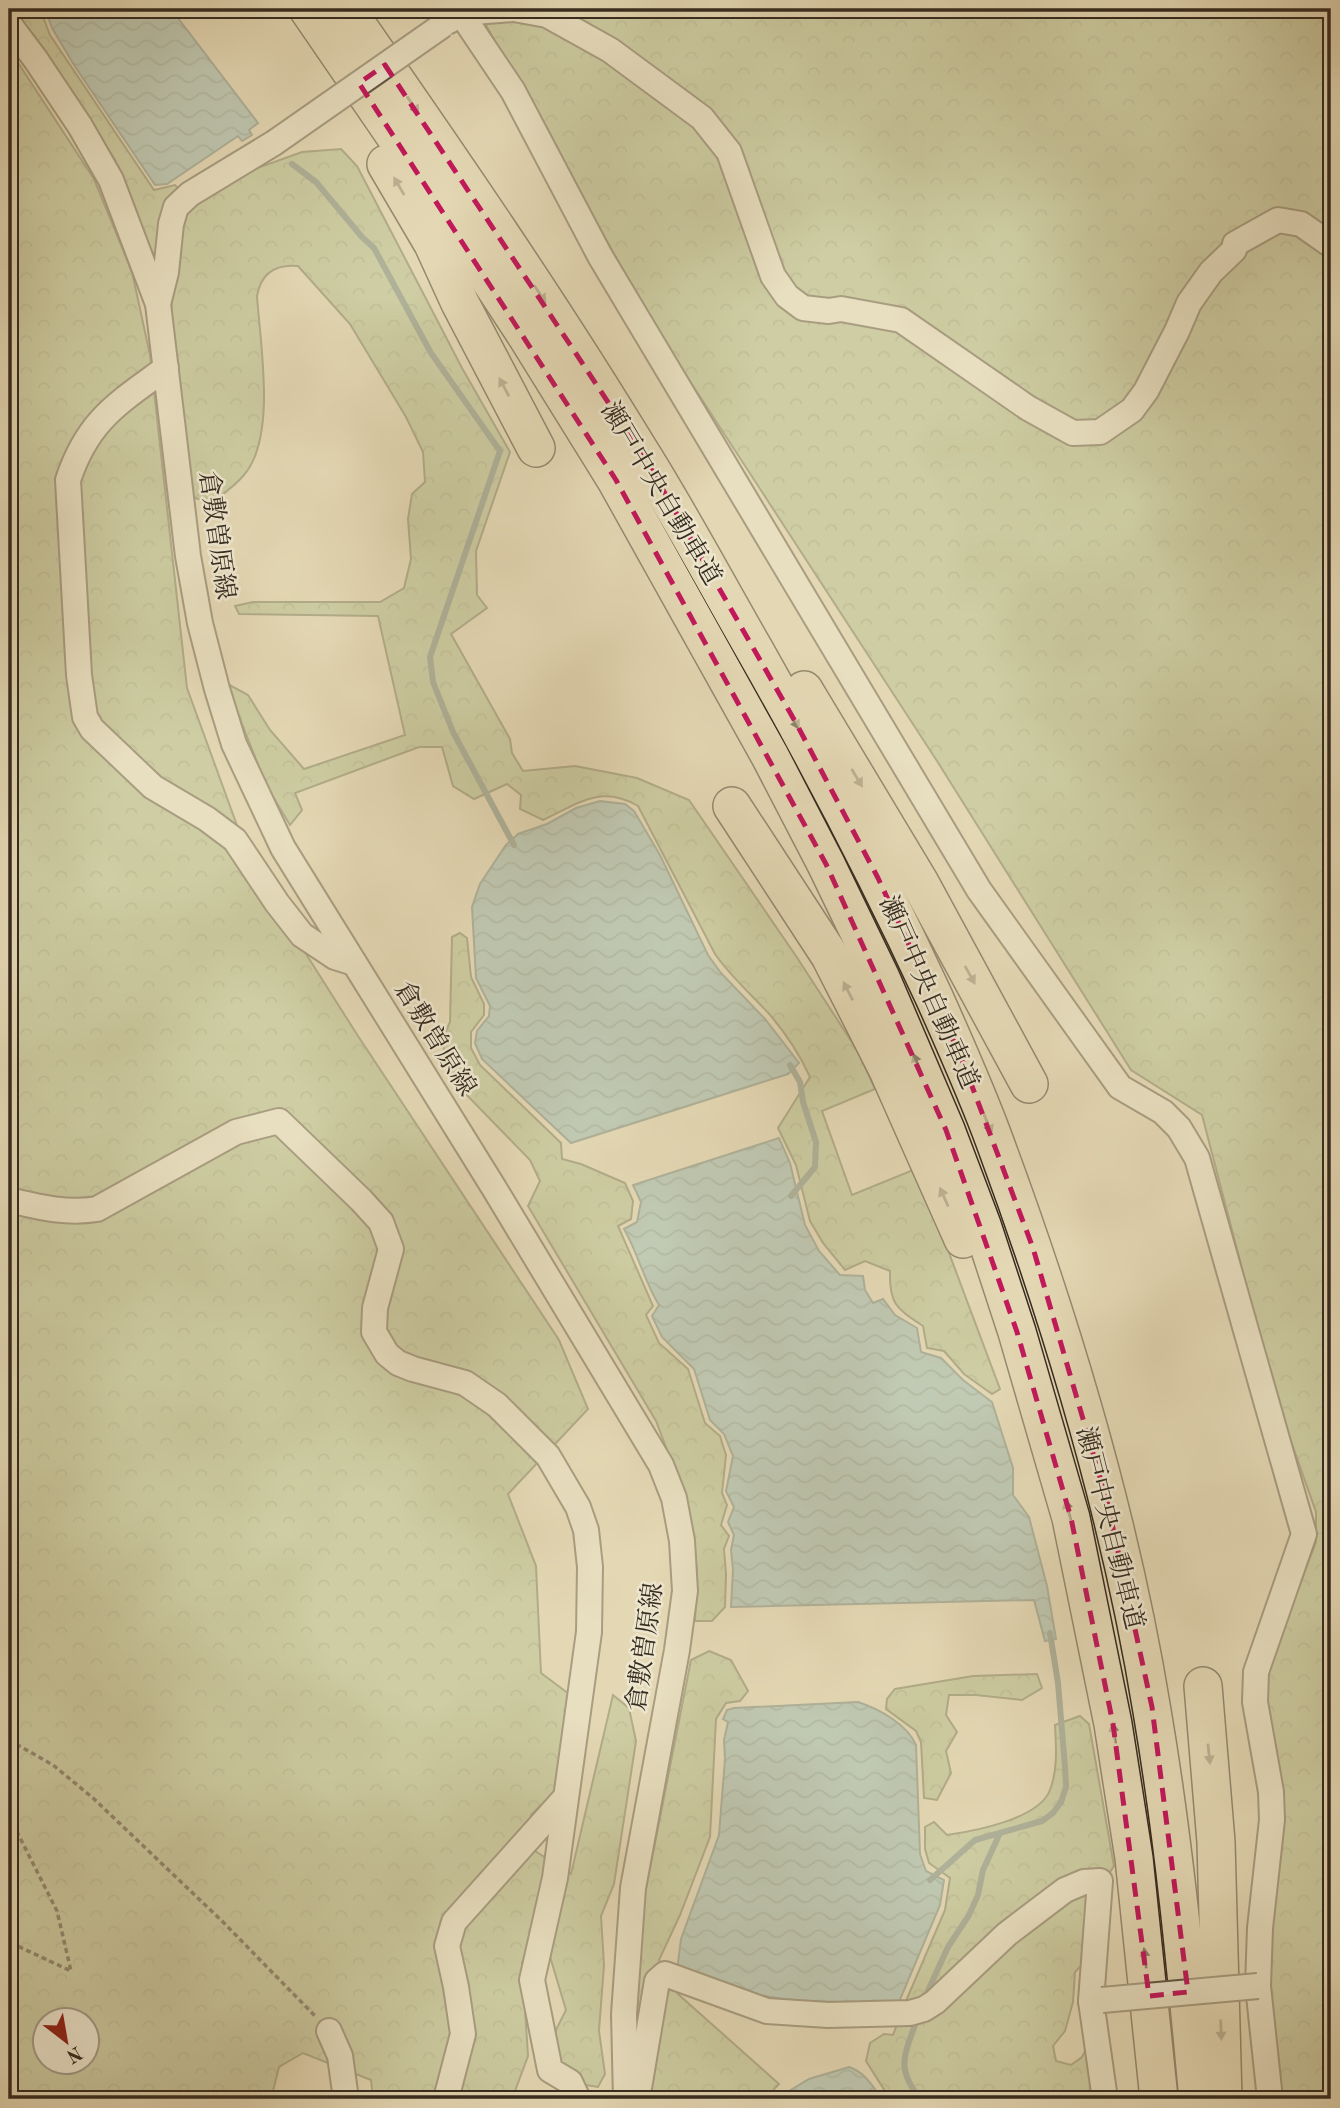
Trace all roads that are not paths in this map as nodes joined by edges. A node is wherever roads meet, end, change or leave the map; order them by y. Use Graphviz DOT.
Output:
graph roads {
  1 [pos="513,9"];
  2 [pos="323,11"];
  3 [pos="454,16"];
  4 [pos="9,24"];
  5 [pos="1331,245"];
  6 [pos="159,304"];
  7 [pos="166,368"];
  8 [pos="536,448"];
  9 [pos="643,455"];
  10 [pos="732,806"];
  11 [pos="354,963"];
  12 [pos="1029,1084"];
  13 [pos="9,1200"];
  14 [pos="1043,1415"];
  15 [pos="1203,1686"];
  16 [pos="565,1798"];
  17 [pos="1258,1986"];
  18 [pos="1096,2001"];
  19 [pos="330,2031"];
  20 [pos="345,2099"];
  21 [pos="446,2099"];
  22 [pos="578,2099"];
  23 [pos="626,2099"];
  24 [pos="634,2099"];
  25 [pos="1105,2099"];
  26 [pos="1159,2099"];
  27 [pos="1198,2099"];
  28 [pos="1223,2099"];
  29 [pos="1270,2099"];
  1 -- 3 [label="street"];
  1 -- 5 [label="street"];
  8 -- 2 [label="highway, one-way"];
  2 -- 9 [label="highway, 瀬戸中央自動車道, one-way"];
  14 -- 2 [label="highway, 瀬戸中央自動車道, one-way"];
  3 -- 6 [label="street, bridge"];
  3 -- 17 [label="street"];
  4 -- 6 [label="street, 倉敷曽原線"];
  6 -- 7 [label="street, 倉敷曽原線"];
  7 -- 11 [label="street, 倉敷曽原線"];
  7 -- 11 [label="street"];
  9 -- 12 [label="highway, one-way"];
  9 -- 27 [label="highway, 瀬戸中央自動車道, one-way"];
  14 -- 10 [label="highway, one-way"];
  11 -- 23 [label="street, 倉敷曽原線"];
  13 -- 16 [label="street"];
  26 -- 14 [label="highway, 瀬戸中央自動車道, one-way"];
  15 -- 28 [label="highway, one-way"];
  16 -- 21 [label="street"];
  16 -- 22 [label="street"];
  17 -- 18 [label="street, bridge"];
  17 -- 29 [label="street"];
  18 -- 24 [label="street"];
  18 -- 25 [label="street"];
  19 -- 20 [label="street"];
}
